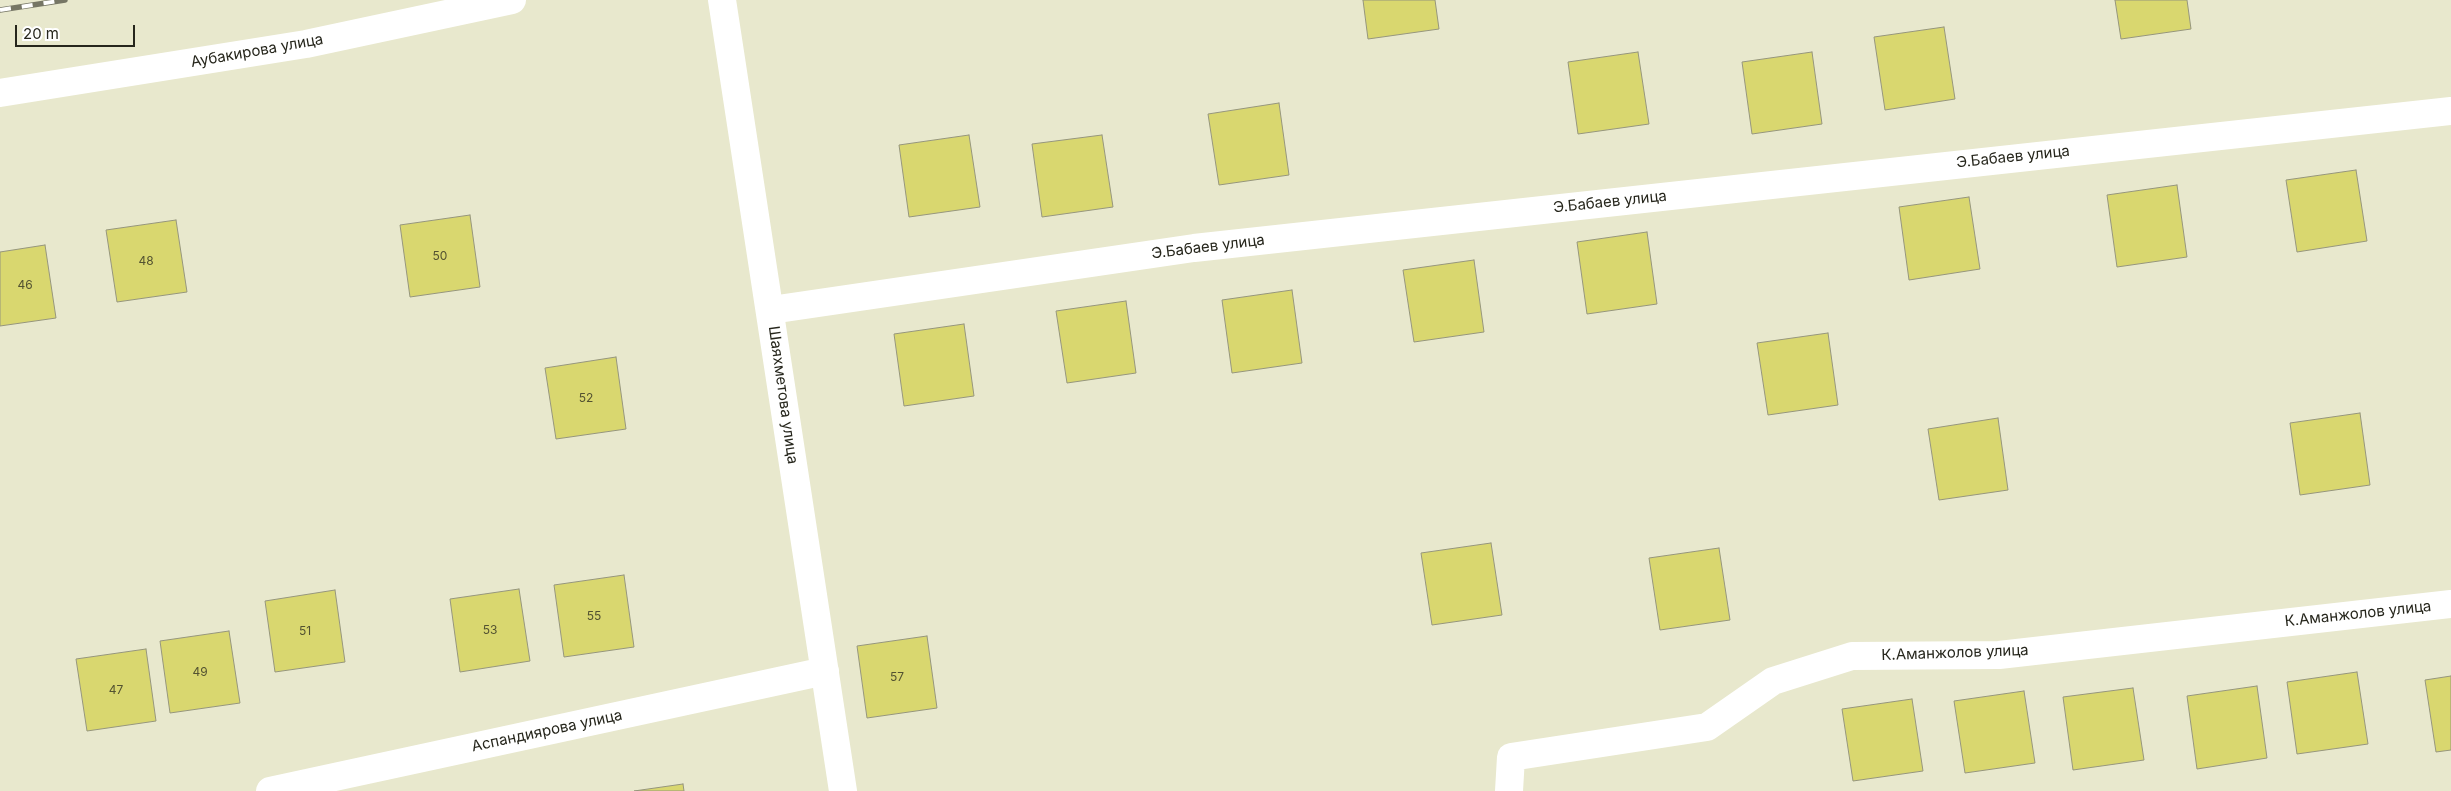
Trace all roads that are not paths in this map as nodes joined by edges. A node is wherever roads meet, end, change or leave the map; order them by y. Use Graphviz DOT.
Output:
graph roads {
  1 [pos="512,0"];
  2 [pos="719,2"];
  3 [pos="0,93"];
  4 [pos="2451,111"];
  5 [pos="771,310"];
  6 [pos="2451,604"];
  7 [pos="825,671"];
  8 [pos="270,791"];
  9 [pos="843,791"];
  10 [pos="1509,791"];
  1 -- 3 [label="street, Аубакирова улица"];
  2 -- 5 [label="street, Шаяхметова улица"];
  4 -- 5 [label="street, Э.Бабаев улица"];
  5 -- 7 [label="street, Шаяхметова улица"];
  6 -- 10 [label="street, К.Аманжолов улица"];
  7 -- 8 [label="street, Аспандиярова улица"];
  7 -- 9 [label="street, Шаяхметова улица"];
}
